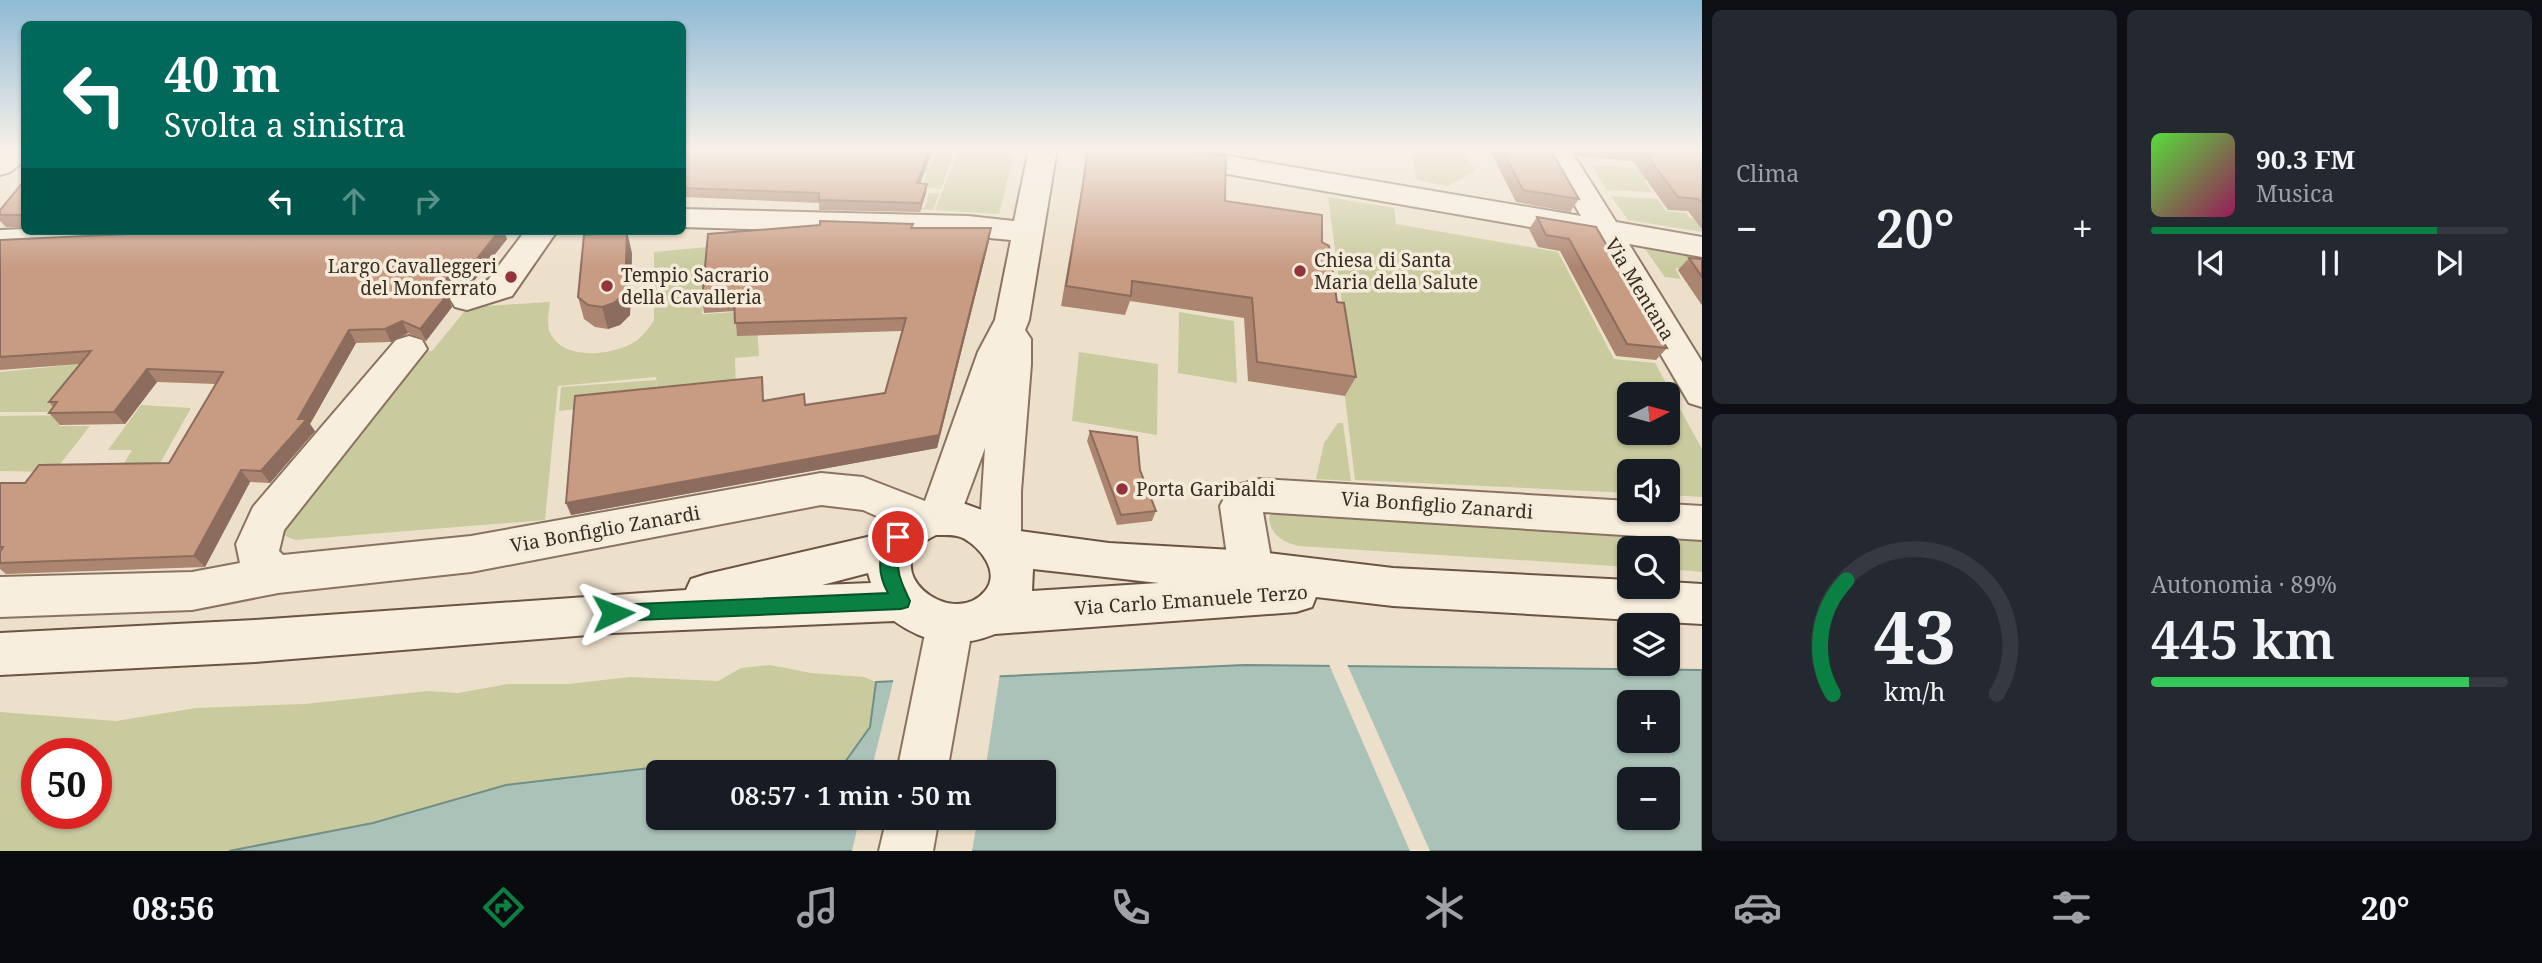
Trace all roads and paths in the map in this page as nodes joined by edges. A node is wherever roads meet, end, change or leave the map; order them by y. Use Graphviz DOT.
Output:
graph roads {
  1 [pos="1036,189"];
  2 [pos="1366,189"];
  3 [pos="1580,189"];
  4 [pos="686,218"];
  5 [pos="1605,230"];
  6 [pos="1029,232"];
  7 [pos="111,235"];
  8 [pos="538,235"];
  9 [pos="0,240"];
  10 [pos="1702,247"];
  11 [pos="467,299"];
  12 [pos="1012,320"];
  13 [pos="409,349"];
  14 [pos="1702,393"];
  15 [pos="932,519"];
  16 [pos="1702,523"];
  17 [pos="1001,533"];
  18 [pos="890,550"];
  19 [pos="1251,570"];
  20 [pos="278,574"];
  21 [pos="1393,587"];
  22 [pos="0,597"];
  23 [pos="901,601"];
  24 [pos="1702,604"];
  25 [pos="613,613"];
  26 [pos="962,629"];
  27 [pos="0,654"];
  28 [pos="925,760"];
  29 [pos="910,830"];
  30 [pos="906,851"];
  1 -- 6 [label="street"];
  2 -- 5 [label="street"];
  3 -- 5 [label="street, Via Mentana"];
  4 -- 6 [label="street"];
  5 -- 10 [label="street"];
  5 -- 14 [label="street, Via Mentana"];
  6 -- 12 [label="street"];
  7 -- 9 [label="street"];
  8 -- 11 [label="street"];
  12 -- 15 [label="street"];
  12 -- 17 [label="street"];
  13 -- 20 [label="street"];
  15 -- 17 [label="street"];
  15 -- 18 [label="street"];
  15 -- 20 [label="street, Via Bonfiglio Zanardi"];
  16 -- 19 [label="street, Via Bonfiglio Zanardi"];
  17 -- 19 [label="street, Via Carlo Emanuele Terzo"];
  17 -- 26 [label="street"];
  18 -- 23 [label="street"];
  18 -- 25 [label="street"];
  19 -- 21 [label="street, Via Carlo Emanuele Terzo"];
  20 -- 22 [label="street, Via Bonfiglio Zanardi"];
  21 -- 24 [label="street, Via Carlo Emanuele Terzo"];
  21 -- 26 [label="street, Via Carlo Emanuele Terzo"];
  23 -- 25 [label="street"];
  23 -- 26 [label="street"];
  25 -- 27 [label="street"];
  26 -- 28 [label="street"];
  29 -- 30 [label="street"];
}
